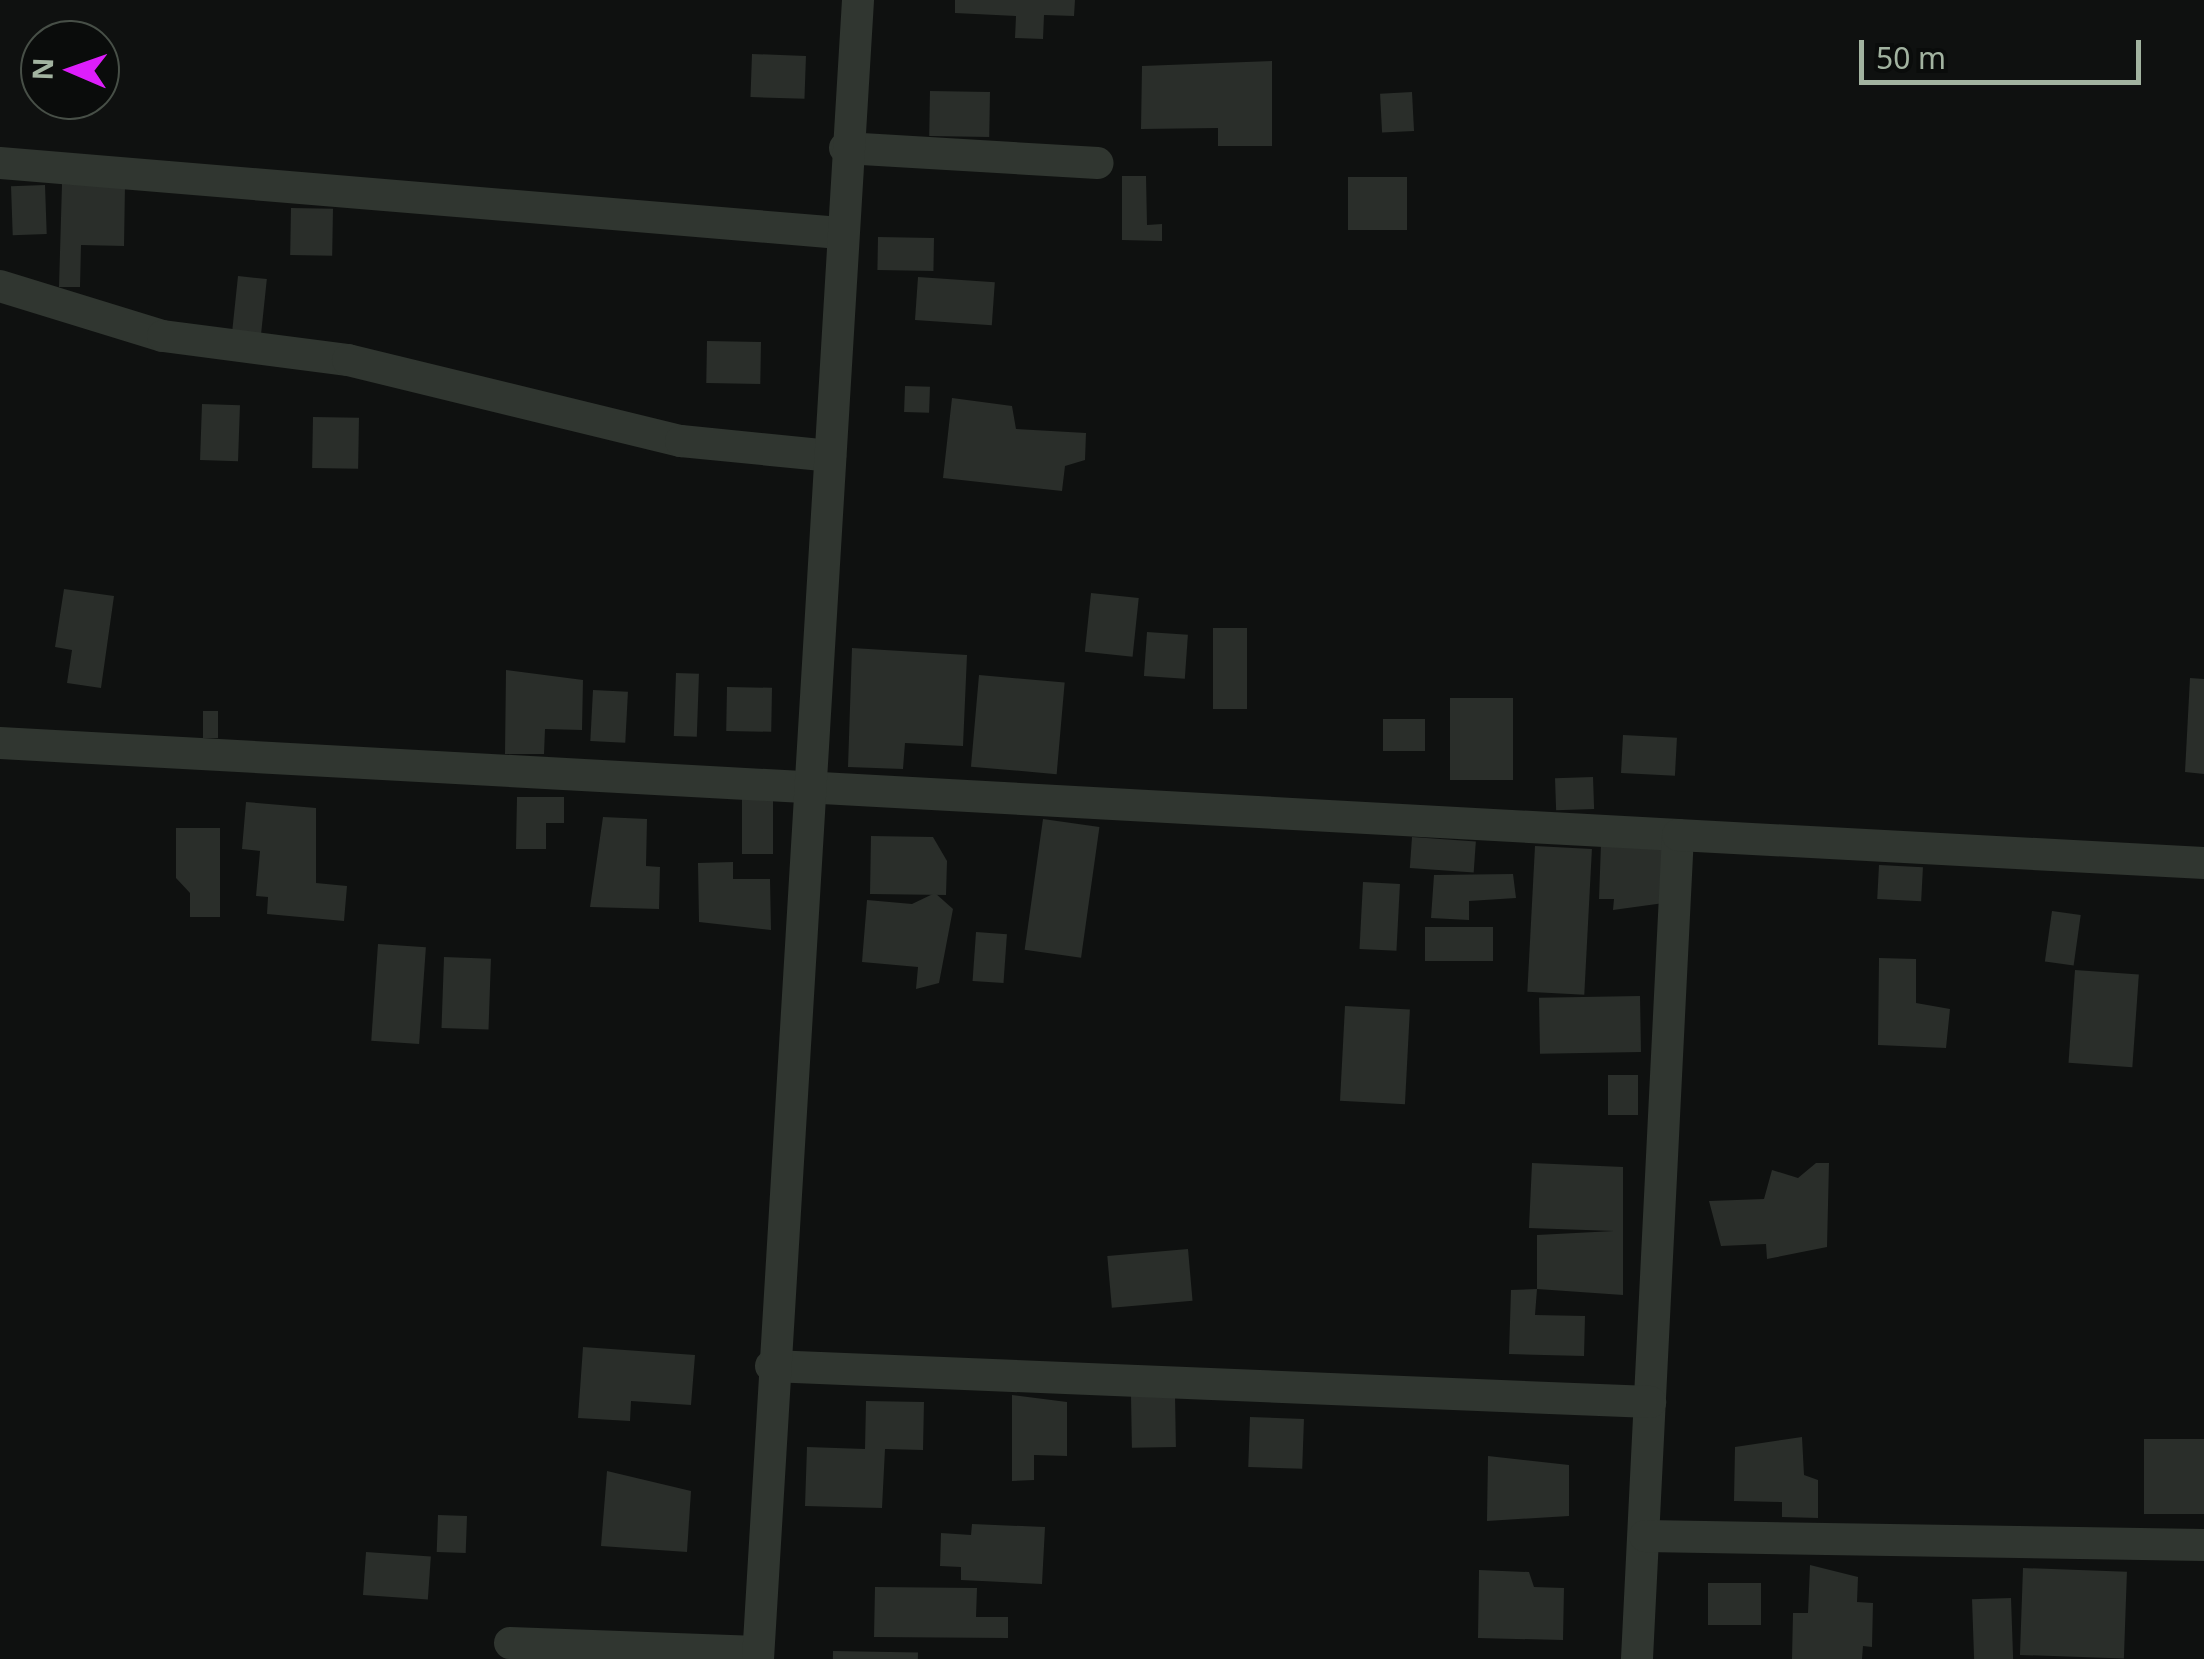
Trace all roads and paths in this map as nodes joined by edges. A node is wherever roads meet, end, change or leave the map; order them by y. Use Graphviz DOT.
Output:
graph roads {
  1 [pos="858,0"];
  2 [pos="845,148"];
  3 [pos="0,163"];
  4 [pos="1098,163"];
  5 [pos="840,233"];
  6 [pos="0,286"];
  7 [pos="829,470"];
  8 [pos="0,743"];
  9 [pos="815,789"];
  10 [pos="1678,835"];
  11 [pos="2204,862"];
  12 [pos="771,1366"];
  13 [pos="1650,1402"];
  14 [pos="1644,1536"];
  15 [pos="2204,1545"];
  16 [pos="510,1644"];
  17 [pos="758,1656"];
  18 [pos="1637,1659"];
  1 -- 2 [label="street"];
  2 -- 4 [label="street"];
  2 -- 5 [label="street"];
  3 -- 5 [label="street"];
  5 -- 7 [label="street"];
  6 -- 7 [label="street"];
  7 -- 9 [label="street"];
  8 -- 9 [label="street"];
  9 -- 10 [label="street"];
  9 -- 12 [label="street"];
  10 -- 11 [label="street"];
  10 -- 13 [label="street"];
  12 -- 13 [label="street"];
  12 -- 17 [label="street"];
  13 -- 14 [label="street"];
  14 -- 15 [label="street"];
  14 -- 18 [label="street"];
  16 -- 17 [label="street"];
}
